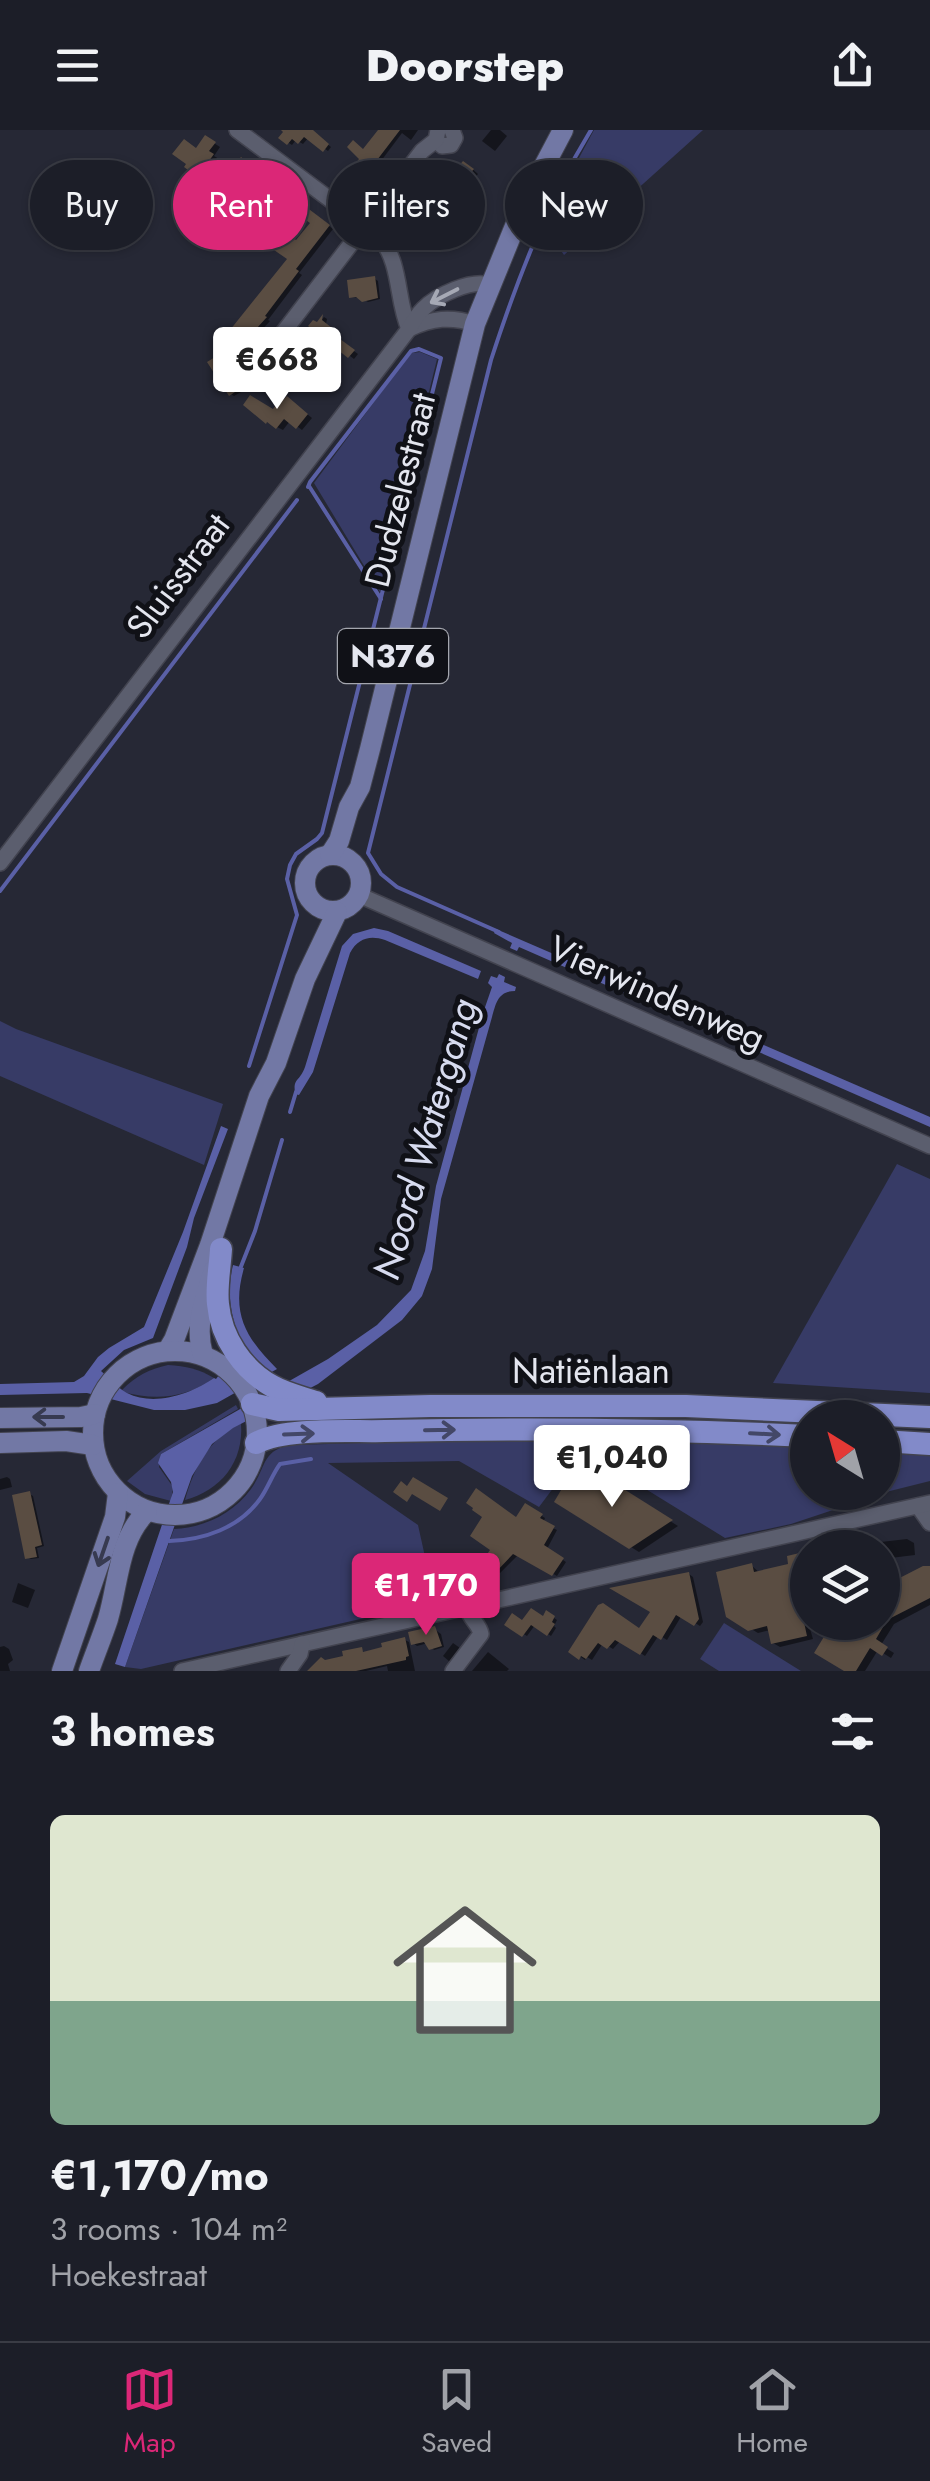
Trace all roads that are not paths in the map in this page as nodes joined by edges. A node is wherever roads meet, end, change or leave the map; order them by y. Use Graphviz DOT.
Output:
graph roads {
  1 [pos="237,130"];
  2 [pos="452,130"];
  3 [pos="563,130"];
  4 [pos="437,135"];
  5 [pos="256,136"];
  6 [pos="415,160"];
  7 [pos="328,195"];
  8 [pos="347,250"];
  9 [pos="389,250"];
  10 [pos="490,285"];
  11 [pos="475,324"];
  12 [pos="409,330"];
  13 [pos="266,360"];
  14 [pos="340,857"];
  15 [pos="0,864"];
  16 [pos="360,894"];
  17 [pos="316,906"];
  18 [pos="338,912"];
  19 [pos="305,978"];
  20 [pos="276,1063"];
  21 [pos="930,1146"];
  22 [pos="221,1249"];
  23 [pos="168,1350"];
  24 [pos="203,1355"];
  25 [pos="231,1360"];
  26 [pos="334,1408"];
  27 [pos="96,1410"];
  28 [pos="930,1417"];
  29 [pos="0,1418"];
  30 [pos="255,1423"];
  31 [pos="790,1435"];
  32 [pos="0,1442"];
  33 [pos="900,1442"];
  34 [pos="930,1444"];
  35 [pos="94,1449"];
  36 [pos="118,1493"];
  37 [pos="924,1504"];
  38 [pos="163,1513"];
  39 [pos="930,1523"];
  40 [pos="467,1608"];
  41 [pos="302,1644"];
  42 [pos="62,1671"];
  43 [pos="89,1671"];
  44 [pos="182,1671"];
  45 [pos="288,1671"];
  46 [pos="453,1671"];
  1 -- 5 [label="street"];
  2 -- 4 [label="street"];
  3 -- 10 [label="main road, N376"];
  4 -- 6 [label="street"];
  5 -- 7 [label="street"];
  8 -- 13 [label="street"];
  9 -- 12 [label="street"];
  10 -- 11 [label="main road, N376"];
  10 -- 12 [label="street, Sluisstraat, one-way"];
  11 -- 12 [label="street"];
  11 -- 14 [label="main road, Dudzelestraat / N376"];
  12 -- 15 [label="street, Sluisstraat"];
  14 -- 16 [label="main road, N376"];
  14 -- 17 [label="main road, N376"];
  16 -- 18 [label="main road, N376"];
  16 -- 21 [label="street, Vierwindenweg"];
  17 -- 18 [label="main road"];
  17 -- 19 [label="main road, N376"];
  18 -- 19 [label="main road, N376"];
  19 -- 20 [label="main road, N376"];
  20 -- 22 [label="main road, N376"];
  20 -- 23 [label="main road, N376"];
  22 -- 24 [label="main road, N376"];
  22 -- 25 [label="highway"];
  23 -- 24 [label="main road"];
  23 -- 27 [label="main road"];
  24 -- 25 [label="main road"];
  25 -- 26 [label="highway"];
  25 -- 30 [label="main road"];
  26 -- 28 [label="highway, Natiënlaan"];
  26 -- 30 [label="highway, Natiënlaan"];
  27 -- 29 [label="main road, one-way"];
  27 -- 35 [label="main road"];
  30 -- 31 [label="highway, Natiënlaan, one-way"];
  30 -- 38 [label="main road"];
  32 -- 35 [label="main road"];
  33 -- 34 [label="highway"];
  35 -- 36 [label="main road"];
  36 -- 38 [label="main road"];
  36 -- 42 [label="main road, one-way"];
  37 -- 39 [label="street"];
  37 -- 40 [label="street"];
  38 -- 43 [label="main road"];
  40 -- 41 [label="street"];
  40 -- 46 [label="street"];
  41 -- 44 [label="street"];
  41 -- 45 [label="street"];
}
